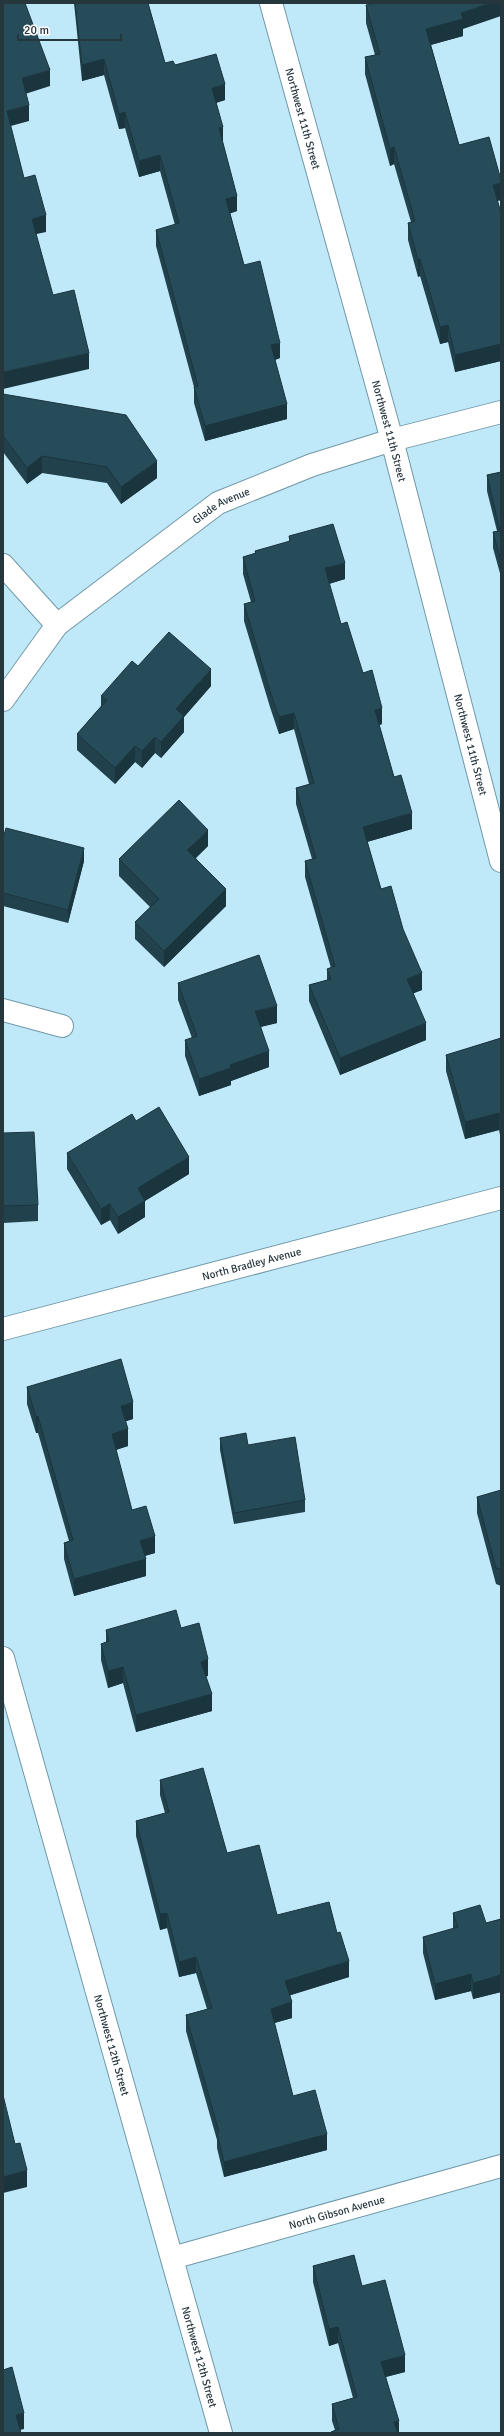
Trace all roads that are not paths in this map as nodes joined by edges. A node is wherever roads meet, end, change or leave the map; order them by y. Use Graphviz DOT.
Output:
graph roads {
  1 [pos="271,3"];
  2 [pos="501,412"];
  3 [pos="392,440"];
  4 [pos="3,565"];
  5 [pos="57,625"];
  6 [pos="3,700"];
  7 [pos="501,861"];
  8 [pos="3,1010"];
  9 [pos="62,1026"];
  10 [pos="501,1198"];
  11 [pos="3,1329"];
  12 [pos="3,1658"];
  13 [pos="501,2166"];
  14 [pos="172,2258"];
  15 [pos="221,2433"];
  1 -- 3 [label="street, Northwest 11th Street"];
  2 -- 3 [label="street, Glade Avenue"];
  3 -- 5 [label="street, Glade Avenue"];
  3 -- 7 [label="street, Northwest 11th Street"];
  4 -- 5 [label="street"];
  5 -- 6 [label="street, Glade Avenue"];
  8 -- 9 [label="street"];
  10 -- 11 [label="street, North Bradley Avenue"];
  12 -- 14 [label="street, Northwest 12th Street"];
  13 -- 14 [label="street, North Gibson Avenue"];
  14 -- 15 [label="street, Northwest 12th Street"];
}
